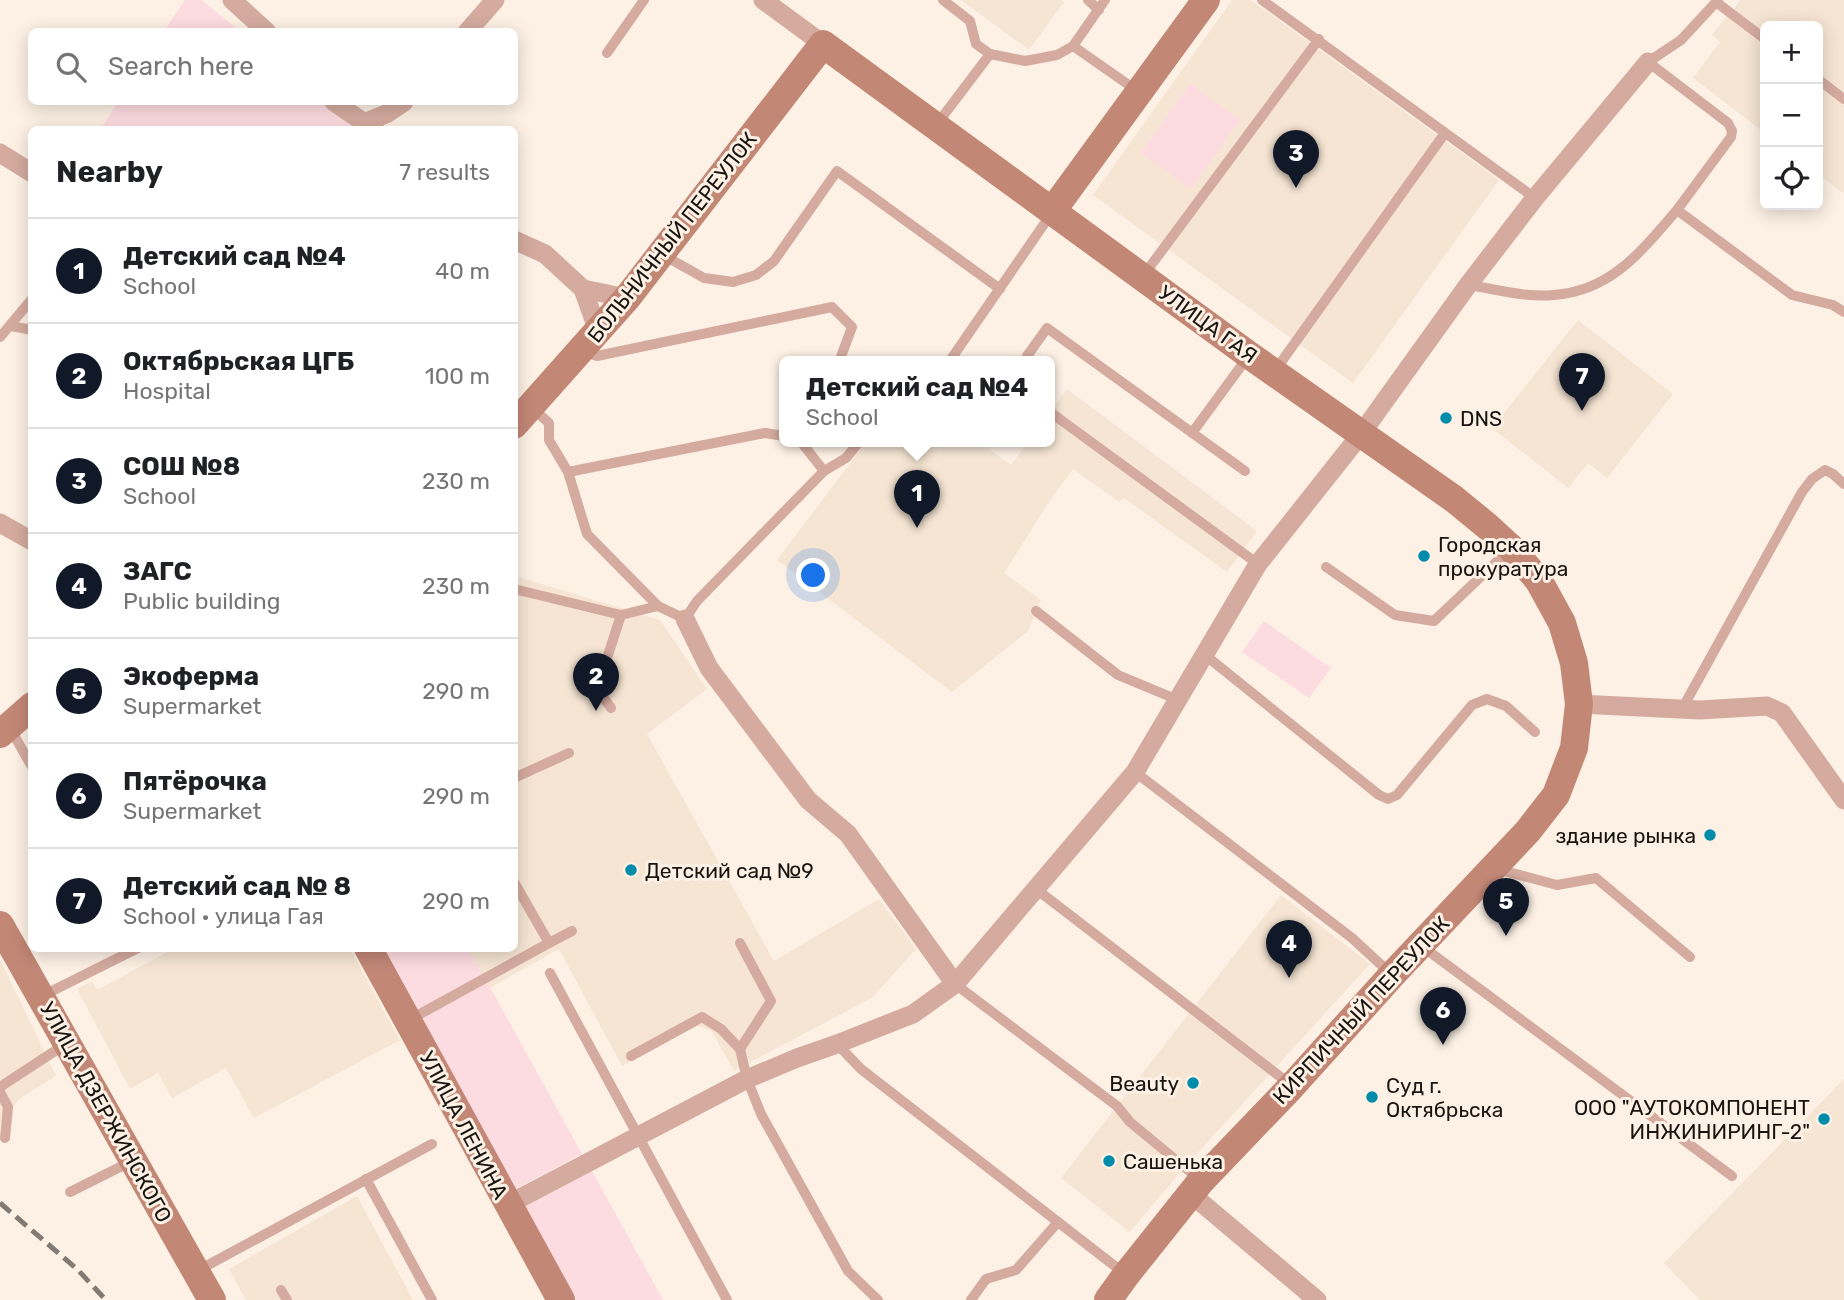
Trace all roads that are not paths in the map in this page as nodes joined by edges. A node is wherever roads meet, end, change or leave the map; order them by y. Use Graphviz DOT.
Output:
graph roads {
  1 [pos="232,0"];
  2 [pos="495,0"];
  3 [pos="643,0"];
  4 [pos="763,0"];
  5 [pos="943,0"];
  6 [pos="1088,0"];
  7 [pos="1105,0"];
  8 [pos="1206,0"];
  9 [pos="1262,0"];
  10 [pos="1717,1"];
  11 [pos="1098,9"];
  12 [pos="263,28"];
  13 [pos="470,28"];
  14 [pos="1760,35"];
  15 [pos="1319,40"];
  16 [pos="823,44"];
  17 [pos="1073,46"];
  18 [pos="607,53"];
  19 [pos="990,54"];
  20 [pos="1648,62"];
  21 [pos="1823,83"];
  22 [pos="1140,93"];
  23 [pos="1844,99"];
  24 [pos="338,105"];
  25 [pos="400,105"];
  26 [pos="370,126"];
  27 [pos="936,126"];
  28 [pos="1446,133"];
  29 [pos="0,153"];
  30 [pos="28,170"];
  31 [pos="1535,198"];
  32 [pos="1678,209"];
  33 [pos="1053,210"];
  34 [pos="518,242"];
  35 [pos="661,253"];
  36 [pos="1142,276"];
  37 [pos="1468,285"];
  38 [pos="583,289"];
  39 [pos="1000,289"];
  40 [pos="627,298"];
  41 [pos="28,304"];
  42 [pos="1844,312"];
  43 [pos="11,326"];
  44 [pos="28,329"];
  45 [pos="0,337"];
  46 [pos="589,341"];
  47 [pos="1249,355"];
  48 [pos="841,356"];
  49 [pos="953,356"];
  50 [pos="1027,356"];
  51 [pos="1274,372"];
  52 [pos="523,416"];
  53 [pos="1055,416"];
  54 [pos="1192,432"];
  55 [pos="1361,434"];
  56 [pos="779,435"];
  57 [pos="805,447"];
  58 [pos="855,447"];
  59 [pos="568,471"];
  60 [pos="824,471"];
  61 [pos="1245,471"];
  62 [pos="1844,484"];
  63 [pos="0,523"];
  64 [pos="28,539"];
  65 [pos="1511,548"];
  66 [pos="1258,564"];
  67 [pos="1325,567"];
  68 [pos="518,590"];
  69 [pos="658,606"];
  70 [pos="1036,611"];
  71 [pos="621,615"];
  72 [pos="685,619"];
  73 [pos="1205,655"];
  74 [pos="1178,700"];
  75 [pos="1579,704"];
  76 [pos="611,708"];
  77 [pos="1681,709"];
  78 [pos="28,710"];
  79 [pos="5,730"];
  80 [pos="1535,732"];
  81 [pos="569,753"];
  82 [pos="28,762"];
  83 [pos="1135,772"];
  84 [pos="518,776"];
  85 [pos="1844,800"];
  86 [pos="1493,868"];
  87 [pos="518,889"];
  88 [pos="1036,889"];
  89 [pos="0,925"];
  90 [pos="572,931"];
  91 [pos="549,943"];
  92 [pos="740,943"];
  93 [pos="1420,945"];
  94 [pos="130,952"];
  95 [pos="370,952"];
  96 [pos="1689,957"];
  97 [pos="550,973"];
  98 [pos="1392,975"];
  99 [pos="955,984"];
  100 [pos="41,997"];
  101 [pos="408,1021"];
  102 [pos="67,1043"];
  103 [pos="837,1044"];
  104 [pos="740,1049"];
  105 [pos="631,1056"];
  106 [pos="747,1079"];
  107 [pos="1292,1086"];
  108 [pos="0,1089"];
  109 [pos="639,1136"];
  110 [pos="5,1138"];
  111 [pos="432,1144"];
  112 [pos="134,1160"];
  113 [pos="1732,1176"];
  114 [pos="366,1179"];
  115 [pos="1196,1188"];
  116 [pos="70,1192"];
  117 [pos="507,1205"];
  118 [pos="1058,1222"];
  119 [pos="196,1271"];
  120 [pos="1126,1275"];
  121 [pos="281,1290"];
  122 [pos="430,1299"];
  123 [pos="212,1300"];
  124 [pos="287,1300"];
  125 [pos="561,1300"];
  126 [pos="727,1300"];
  127 [pos="878,1300"];
  128 [pos="971,1300"];
  129 [pos="1108,1300"];
  130 [pos="1317,1300"];
  1 -- 12 [label="street"];
  2 -- 13 [label="street"];
  3 -- 18 [label="lane"];
  4 -- 16 [label="street, УЛИЦА ГАЯ"];
  5 -- 19 [label="lane"];
  6 -- 11 [label="lane"];
  7 -- 11 [label="lane"];
  8 -- 22 [label="main road"];
  9 -- 15 [label="lane"];
  10 -- 14 [label="lane"];
  10 -- 20 [label="lane"];
  11 -- 17 [label="lane"];
  15 -- 28 [label="lane"];
  15 -- 36 [label="lane"];
  16 -- 27 [label="main road, УЛИЦА ГАЯ"];
  16 -- 35 [label="main road, БОЛЬНИЧНЫЙ ПЕРЕУЛОК"];
  17 -- 19 [label="lane"];
  17 -- 22 [label="lane"];
  19 -- 27 [label="lane"];
  20 -- 31 [label="street"];
  20 -- 32 [label="lane"];
  21 -- 23 [label="lane"];
  22 -- 33 [label="main road"];
  24 -- 26 [label="street"];
  25 -- 26 [label="street"];
  27 -- 33 [label="main road, УЛИЦА ГАЯ"];
  28 -- 31 [label="lane"];
  28 -- 51 [label="lane"];
  29 -- 30 [label="street"];
  31 -- 37 [label="street"];
  32 -- 37 [label="lane"];
  32 -- 42 [label="lane"];
  33 -- 36 [label="main road, УЛИЦА ГАЯ"];
  33 -- 39 [label="lane"];
  34 -- 38 [label="street"];
  35 -- 39 [label="lane"];
  35 -- 40 [label="main road, БОЛЬНИЧНЫЙ ПЕРЕУЛОК"];
  36 -- 47 [label="main road, УЛИЦА ГАЯ"];
  37 -- 55 [label="street"];
  38 -- 40 [label="street"];
  38 -- 46 [label="street"];
  39 -- 49 [label="lane"];
  40 -- 46 [label="main road, БОЛЬНИЧНЫЙ ПЕРЕУЛОК"];
  41 -- 43 [label="lane"];
  43 -- 44 [label="lane"];
  43 -- 45 [label="lane"];
  46 -- 48 [label="lane"];
  46 -- 52 [label="main road, БОЛЬНИЧНЫЙ ПЕРЕУЛОК"];
  47 -- 51 [label="main road, УЛИЦА ГАЯ"];
  47 -- 54 [label="lane"];
  50 -- 54 [label="lane"];
  51 -- 55 [label="main road, УЛИЦА ГАЯ"];
  52 -- 59 [label="lane"];
  53 -- 66 [label="lane"];
  54 -- 61 [label="lane"];
  55 -- 65 [label="main road, УЛИЦА ГАЯ"];
  55 -- 66 [label="street"];
  56 -- 59 [label="lane"];
  57 -- 60 [label="lane"];
  58 -- 60 [label="lane"];
  59 -- 69 [label="lane"];
  60 -- 72 [label="lane"];
  62 -- 77 [label="lane"];
  63 -- 64 [label="street"];
  65 -- 67 [label="lane"];
  65 -- 75 [label="main road, УЛИЦА ГАЯ"];
  66 -- 73 [label="street"];
  68 -- 71 [label="lane"];
  69 -- 71 [label="lane"];
  69 -- 72 [label="lane"];
  70 -- 74 [label="lane"];
  71 -- 76 [label="lane"];
  72 -- 99 [label="street"];
  73 -- 74 [label="street"];
  73 -- 80 [label="lane"];
  74 -- 83 [label="street"];
  75 -- 77 [label="street"];
  75 -- 86 [label="main road, КИРПИЧНЫЙ ПЕРЕУЛОК"];
  77 -- 85 [label="street"];
  78 -- 79 [label="main road"];
  79 -- 82 [label="lane"];
  81 -- 84 [label="lane"];
  83 -- 88 [label="street"];
  83 -- 98 [label="lane"];
  86 -- 93 [label="main road, КИРПИЧНЫЙ ПЕРЕУЛОК"];
  86 -- 96 [label="lane"];
  87 -- 91 [label="lane"];
  88 -- 99 [label="street"];
  88 -- 107 [label="lane"];
  89 -- 100 [label="main road, УЛИЦА ДЗЕРЖИНСКОГО"];
  90 -- 91 [label="lane"];
  91 -- 101 [label="lane"];
  92 -- 104 [label="lane"];
  93 -- 98 [label="main road, КИРПИЧНЫЙ ПЕРЕУЛОК"];
  93 -- 113 [label="lane"];
  94 -- 100 [label="lane"];
  95 -- 101 [label="main road, УЛИЦА ЛЕНИНА"];
  97 -- 109 [label="lane"];
  98 -- 107 [label="main road, КИРПИЧНЫЙ ПЕРЕУЛОК"];
  99 -- 103 [label="street"];
  99 -- 115 [label="lane"];
  100 -- 102 [label="main road, УЛИЦА ДЗЕРЖИНСКОГО"];
  101 -- 117 [label="main road, УЛИЦА ЛЕНИНА"];
  102 -- 108 [label="lane"];
  102 -- 112 [label="main road, УЛИЦА ДЗЕРЖИНСКОГО"];
  103 -- 106 [label="street"];
  103 -- 118 [label="lane"];
  104 -- 105 [label="lane"];
  104 -- 106 [label="lane"];
  106 -- 109 [label="street"];
  106 -- 127 [label="lane"];
  107 -- 115 [label="main road, КИРПИЧНЫЙ ПЕРЕУЛОК"];
  108 -- 110 [label="lane"];
  109 -- 117 [label="street"];
  109 -- 126 [label="lane"];
  111 -- 114 [label="lane"];
  112 -- 116 [label="lane"];
  112 -- 119 [label="main road, УЛИЦА ДЗЕРЖИНСКОГО"];
  114 -- 119 [label="lane"];
  114 -- 122 [label="lane"];
  115 -- 120 [label="main road, КИРПИЧНЫЙ ПЕРЕУЛОК"];
  115 -- 130 [label="street"];
  117 -- 125 [label="main road, УЛИЦА ЛЕНИНА"];
  118 -- 120 [label="lane"];
  118 -- 128 [label="lane"];
  119 -- 123 [label="main road, УЛИЦА ДЗЕРЖИНСКОГО"];
  120 -- 129 [label="main road, КИРПИЧНЫЙ ПЕРЕУЛОК"];
  121 -- 124 [label="lane"];
}
